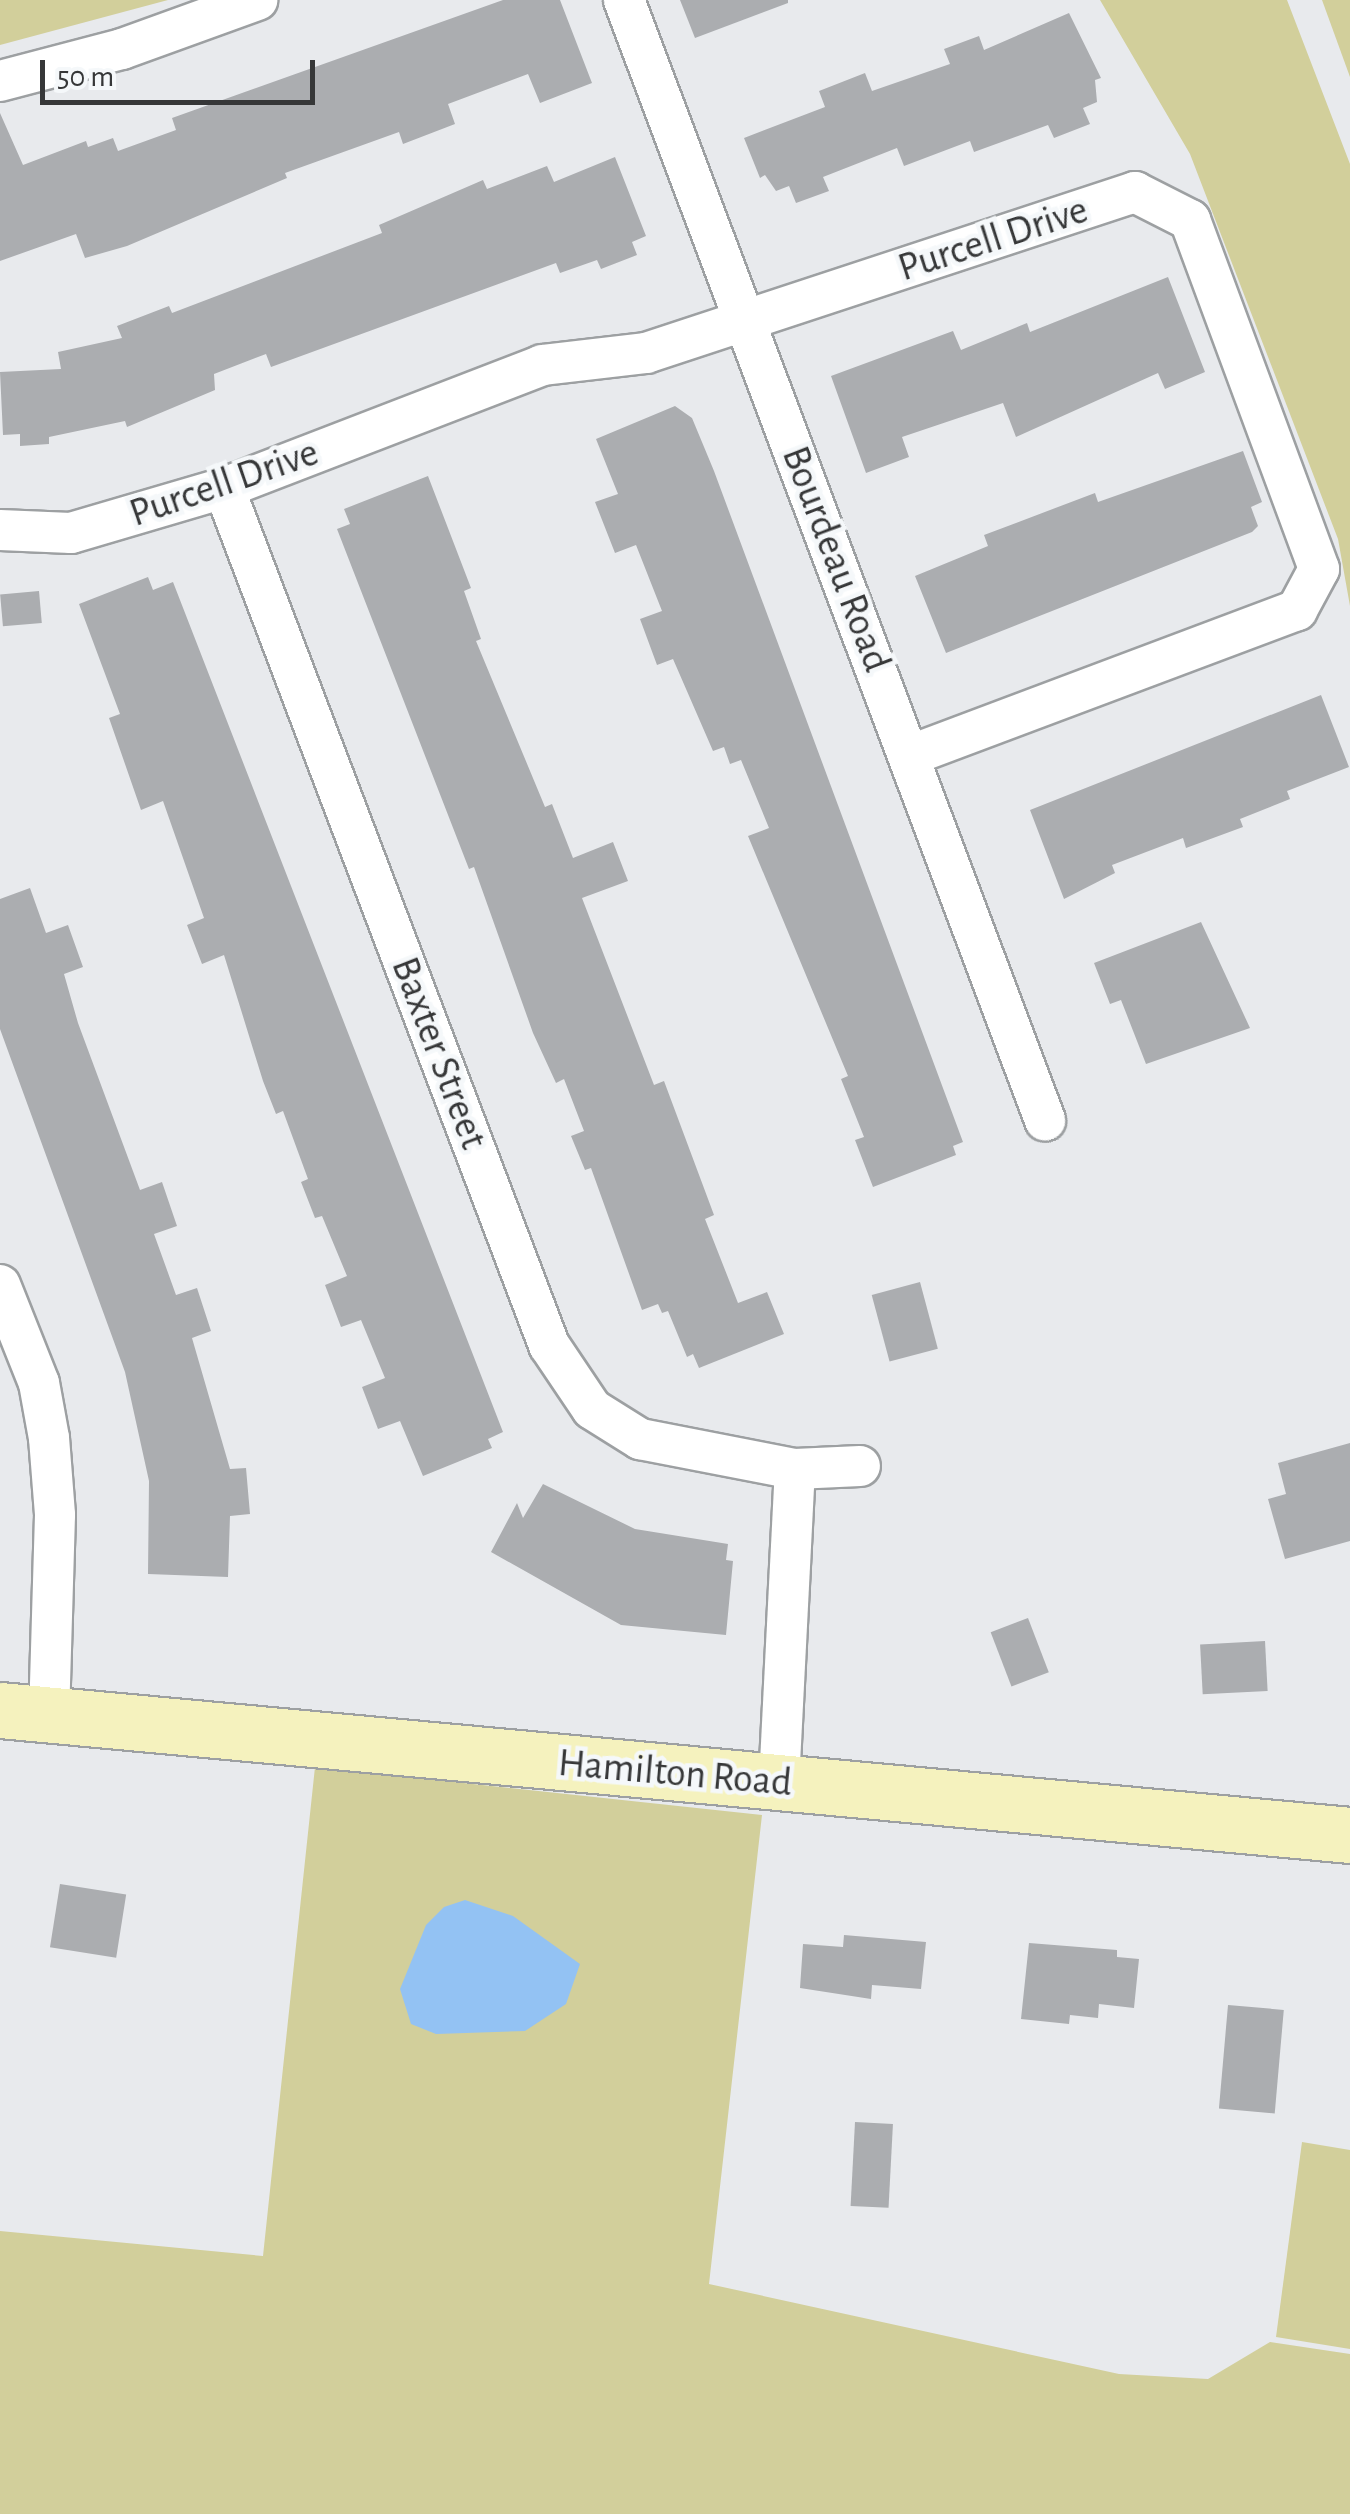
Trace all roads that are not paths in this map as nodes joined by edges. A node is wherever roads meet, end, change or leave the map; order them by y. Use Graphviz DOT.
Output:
graph roads {
  1 [pos="257,0"];
  2 [pos="624,0"];
  3 [pos="0,81"];
  4 [pos="745,321"];
  5 [pos="224,488"];
  6 [pos="0,530"];
  7 [pos="912,755"];
  8 [pos="1045,1120"];
  9 [pos="0,1286"];
  10 [pos="20,1383"];
  11 [pos="860,1466"];
  12 [pos="795,1470"];
  13 [pos="24,1712"];
  14 [pos="779,1782"];
  15 [pos="1350,1835"];
  1 -- 3 [label="street"];
  2 -- 4 [label="street, Bourdeau Road"];
  4 -- 5 [label="street, Purcell Drive"];
  4 -- 7 [label="street, Bourdeau Road"];
  4 -- 7 [label="street, Purcell Drive"];
  5 -- 6 [label="street, Purcell Drive"];
  5 -- 12 [label="street, Baxter Street"];
  7 -- 8 [label="street, Bourdeau Road"];
  9 -- 10 [label="street"];
  10 -- 13 [label="street"];
  11 -- 12 [label="street, Baxter Street"];
  12 -- 14 [label="street"];
  13 -- 14 [label="main road, Hamilton Road"];
  14 -- 15 [label="main road, Hamilton Road"];
}
